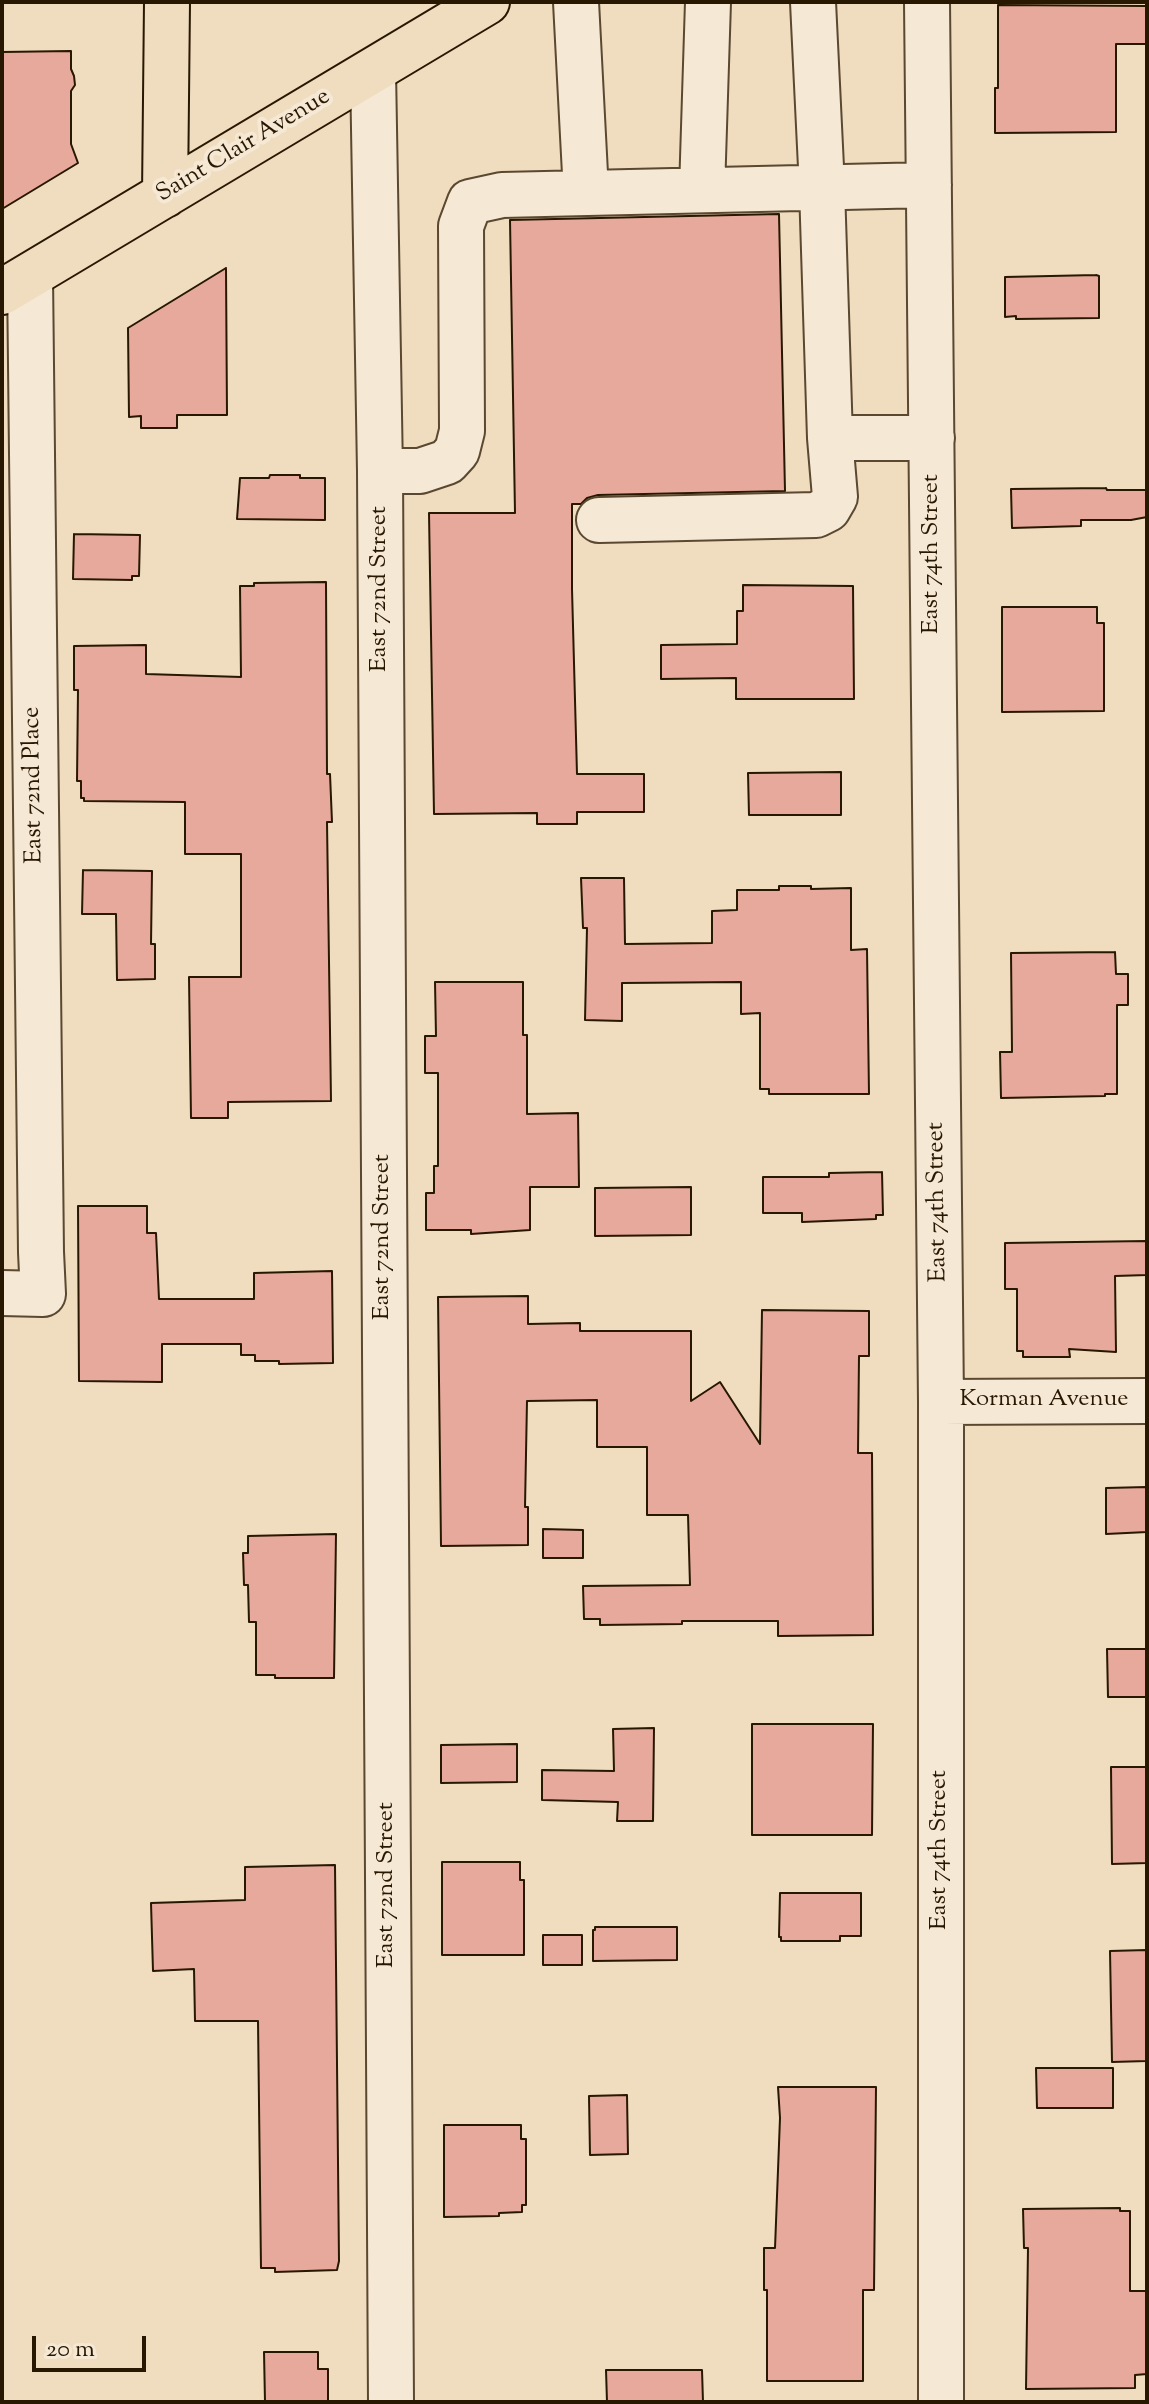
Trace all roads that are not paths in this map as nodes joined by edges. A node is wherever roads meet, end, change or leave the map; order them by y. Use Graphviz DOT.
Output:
graph roads {
  1 [pos="167,2"];
  2 [pos="487,2"];
  3 [pos="576,2"];
  4 [pos="708,2"];
  5 [pos="813,2"];
  6 [pos="927,2"];
  7 [pos="373,71"];
  8 [pos="929,185"];
  9 [pos="822,188"];
  10 [pos="702,190"];
  11 [pos="586,193"];
  12 [pos="165,195"];
  13 [pos="16,284"];
  14 [pos="830,438"];
  15 [pos="932,438"];
  16 [pos="380,471"];
  17 [pos="599,520"];
  18 [pos="22,1293"];
  19 [pos="1147,1401"];
  20 [pos="941,1402"];
  21 [pos="391,2402"];
  22 [pos="941,2402"];
  1 -- 12 [label="main road"];
  2 -- 7 [label="main road, Saint Clair Avenue"];
  3 -- 11 [label="street"];
  4 -- 10 [label="street"];
  5 -- 9 [label="street"];
  6 -- 8 [label="street, East 74th Street"];
  7 -- 12 [label="main road, Saint Clair Avenue"];
  7 -- 16 [label="street, East 72nd Street"];
  8 -- 9 [label="street"];
  8 -- 15 [label="street, East 74th Street"];
  9 -- 10 [label="street"];
  9 -- 14 [label="street"];
  10 -- 11 [label="street"];
  11 -- 16 [label="street"];
  12 -- 13 [label="main road, Saint Clair Avenue"];
  13 -- 18 [label="street, East 72nd Place"];
  14 -- 15 [label="street"];
  14 -- 17 [label="street"];
  15 -- 20 [label="street, East 74th Street"];
  16 -- 21 [label="street, East 72nd Street"];
  19 -- 20 [label="street, Korman Avenue"];
  20 -- 22 [label="street, East 74th Street"];
}
